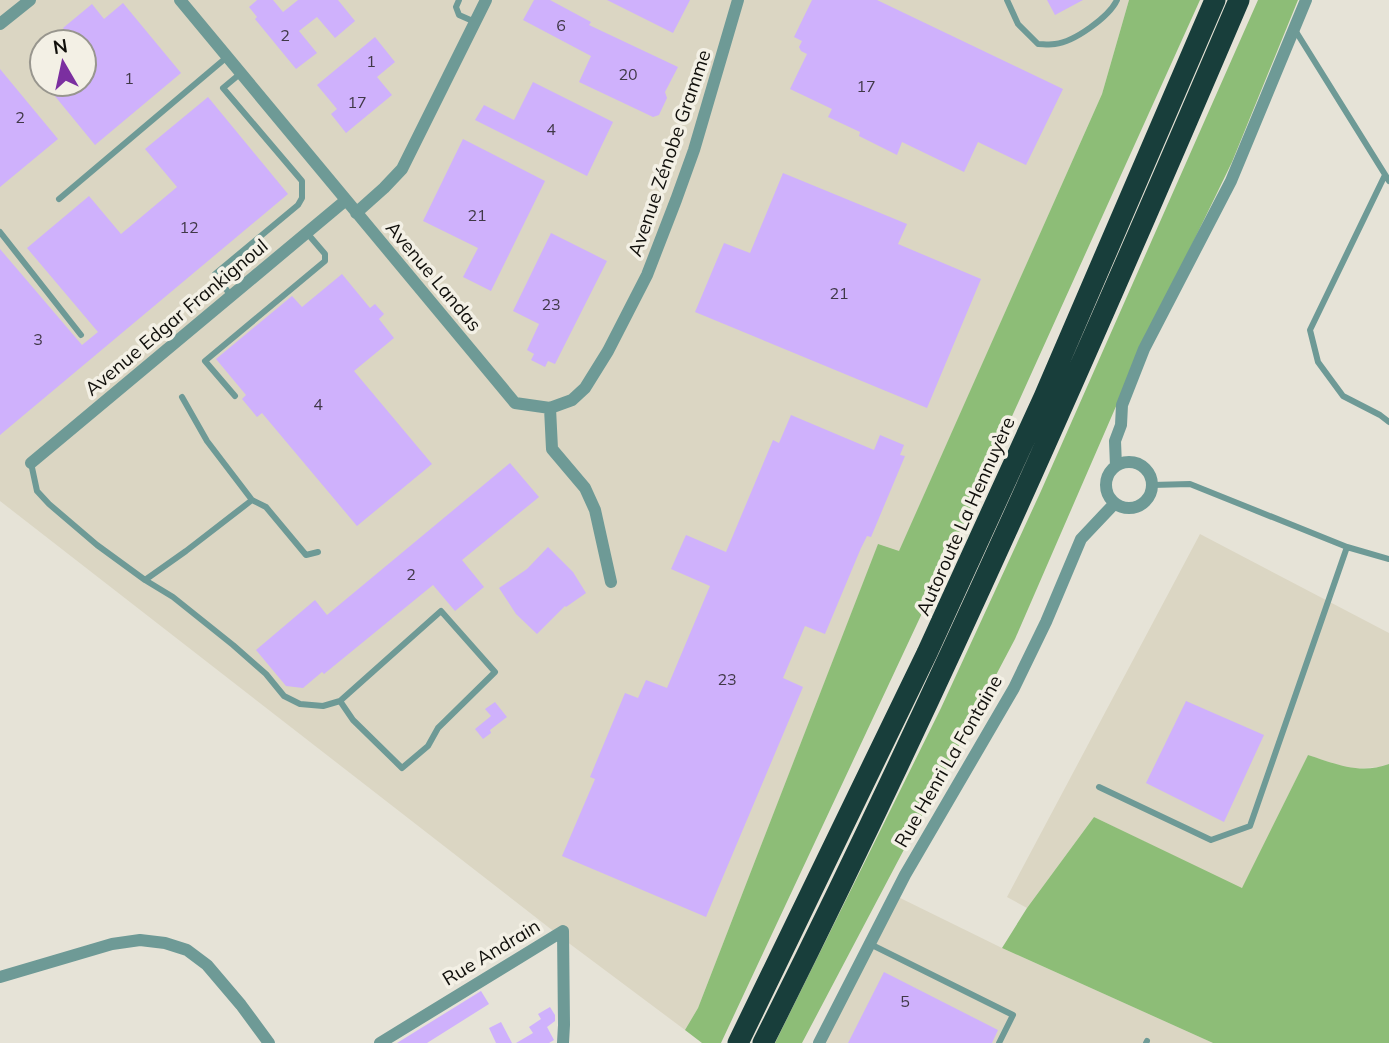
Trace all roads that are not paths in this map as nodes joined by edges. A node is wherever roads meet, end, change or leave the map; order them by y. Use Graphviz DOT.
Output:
graph roads {
  1 [pos="30,0"];
  2 [pos="459,0"];
  3 [pos="486,0"];
  4 [pos="738,0"];
  5 [pos="1007,0"];
  6 [pos="1116,0"];
  7 [pos="1215,0"];
  8 [pos="1239,0"];
  9 [pos="1306,0"];
  10 [pos="185,2"];
  11 [pos="475,22"];
  12 [pos="0,24"];
  13 [pos="1294,28"];
  14 [pos="227,57"];
  15 [pos="241,73"];
  16 [pos="1387,178"];
  17 [pos="59,199"];
  18 [pos="346,200"];
  19 [pos="356,213"];
  20 [pos="0,232"];
  21 [pos="307,233"];
  22 [pos="231,296"];
  23 [pos="81,335"];
  24 [pos="235,396"];
  25 [pos="183,397"];
  26 [pos="550,408"];
  27 [pos="1389,422"];
  28 [pos="30,463"];
  29 [pos="1116,466"];
  30 [pos="1152,485"];
  31 [pos="252,500"];
  32 [pos="1115,503"];
  33 [pos="1347,547"];
  34 [pos="318,552"];
  35 [pos="1389,559"];
  36 [pos="145,580"];
  37 [pos="611,582"];
  38 [pos="340,701"];
  39 [pos="1099,787"];
  40 [pos="870,944"];
  41 [pos="0,977"];
  42 [pos="269,1043"];
  43 [pos="380,1043"];
  44 [pos="563,1043"];
  45 [pos="738,1043"];
  46 [pos="764,1043"];
  47 [pos="819,1043"];
  48 [pos="999,1043"];
  1 -- 12 [label="street"];
  2 -- 11 [label="lane"];
  3 -- 11 [label="street"];
  4 -- 26 [label="street, Avenue Zénobe Gramme"];
  5 -- 6 [label="lane"];
  7 -- 45 [label="highway, Autoroute La Hennuyère"];
  8 -- 46 [label="highway"];
  9 -- 13 [label="street"];
  10 -- 14 [label="street, Avenue Landas"];
  11 -- 19 [label="street"];
  13 -- 16 [label="lane"];
  13 -- 29 [label="street"];
  14 -- 15 [label="street, Avenue Landas"];
  14 -- 17 [label="lane"];
  15 -- 18 [label="street, Avenue Landas"];
  15 -- 22 [label="lane"];
  16 -- 27 [label="lane"];
  18 -- 19 [label="street, Avenue Landas"];
  18 -- 21 [label="street, Avenue Edgar Frankignoul"];
  19 -- 26 [label="street, Avenue Landas"];
  20 -- 23 [label="lane"];
  21 -- 22 [label="street, Avenue Edgar Frankignoul"];
  21 -- 24 [label="lane"];
  22 -- 28 [label="street, Avenue Edgar Frankignoul"];
  25 -- 31 [label="lane"];
  26 -- 37 [label="street"];
  28 -- 36 [label="lane"];
  29 -- 30 [label="street"];
  29 -- 32 [label="street"];
  30 -- 32 [label="street"];
  30 -- 33 [label="lane"];
  31 -- 34 [label="lane"];
  31 -- 36 [label="lane"];
  32 -- 40 [label="street, Rue Henri La Fontaine"];
  33 -- 35 [label="lane"];
  33 -- 39 [label="lane"];
  36 -- 38 [label="lane"];
  38 -- 38 [label="lane"];
  40 -- 47 [label="street, Rue Henri La Fontaine"];
  40 -- 48 [label="lane"];
  41 -- 42 [label="street"];
  43 -- 44 [label="street, Rue Andrain"];
}
